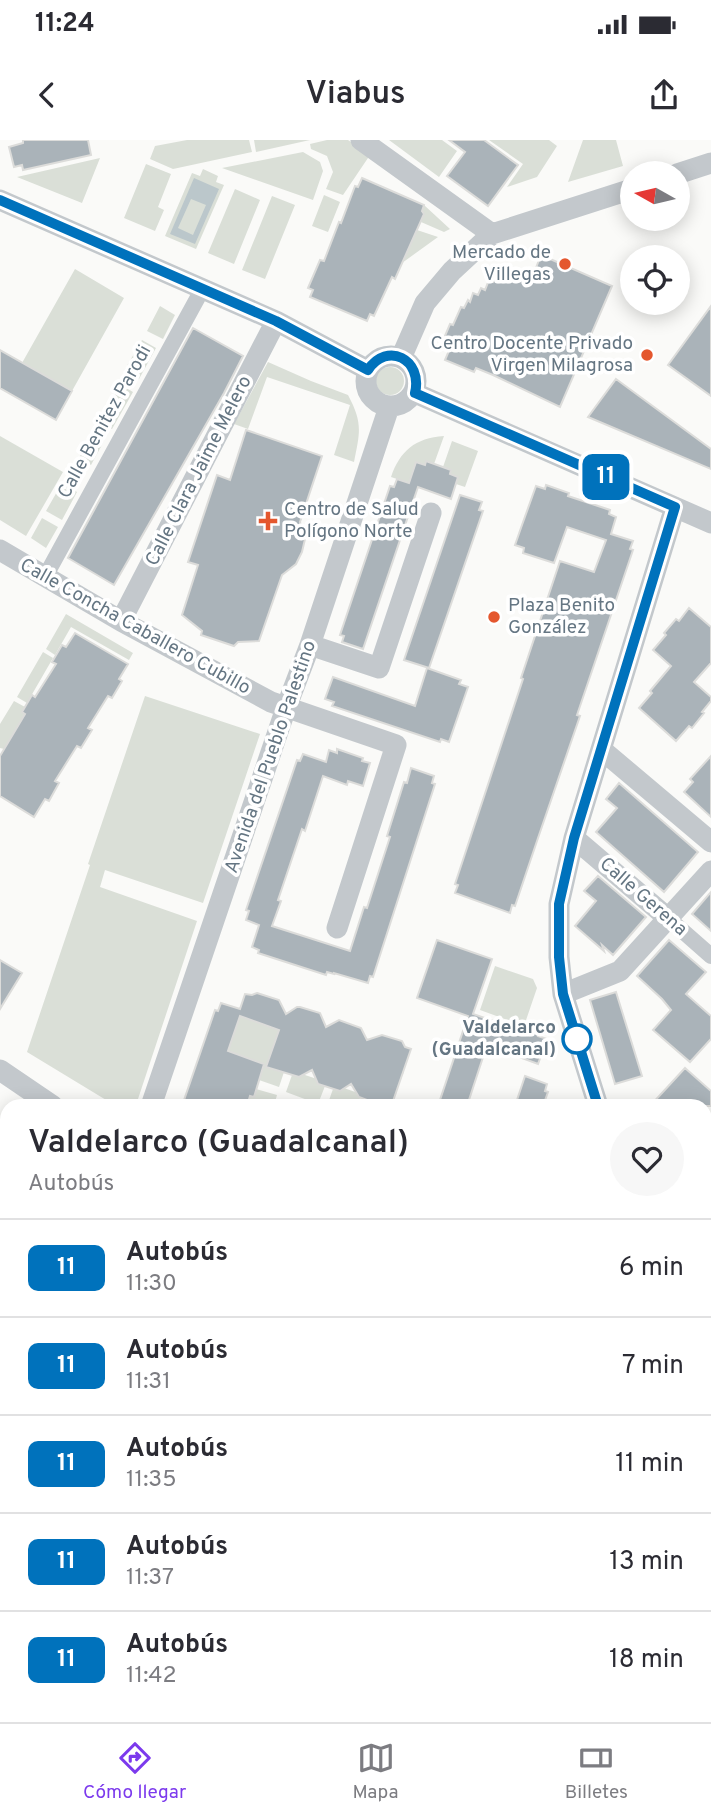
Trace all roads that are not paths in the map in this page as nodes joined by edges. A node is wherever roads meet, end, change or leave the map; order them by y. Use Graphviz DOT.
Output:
graph roads {
  1 [pos="361,140"];
  2 [pos="711,163"];
  3 [pos="690,170"];
  4 [pos="620,193"];
  5 [pos="0,200"];
  6 [pos="492,234"];
  7 [pos="203,288"];
  8 [pos="276,321"];
  9 [pos="401,358"];
  10 [pos="368,370"];
  11 [pos="415,393"];
  12 [pos="389,407"];
  13 [pos="675,507"];
  14 [pos="431,513"];
  15 [pos="711,523"];
  16 [pos="0,550"];
  17 [pos="45,577"];
  18 [pos="121,621"];
  19 [pos="310,645"];
  20 [pos="279,705"];
  21 [pos="602,750"];
  22 [pos="574,838"];
  23 [pos="711,842"];
  24 [pos="711,871"];
  25 [pos="669,919"];
  26 [pos="337,928"];
  27 [pos="711,956"];
  28 [pos="563,994"];
  29 [pos="0,1070"];
  30 [pos="43,1099"];
  31 [pos="153,1099"];
  32 [pos="596,1099"];
  1 -- 6 [label="street"];
  2 -- 3 [label="street"];
  4 -- 6 [label="street"];
  5 -- 7 [label="street"];
  6 -- 9 [label="street"];
  7 -- 8 [label="street"];
  7 -- 17 [label="street, Calle Benitez Parodi"];
  8 -- 10 [label="street"];
  8 -- 18 [label="street, Calle Clara Jaime Melero"];
  9 -- 10 [label="street"];
  9 -- 11 [label="street"];
  10 -- 12 [label="street"];
  11 -- 12 [label="street"];
  11 -- 13 [label="street"];
  12 -- 19 [label="street, Avenida del Pueblo Palestino"];
  13 -- 15 [label="street"];
  13 -- 21 [label="street"];
  14 -- 19 [label="street"];
  16 -- 17 [label="street, Calle Concha Caballero Cubillo"];
  17 -- 18 [label="street, Calle Concha Caballero Cubillo"];
  18 -- 20 [label="street, Calle Concha Caballero Cubillo"];
  19 -- 20 [label="street, Avenida del Pueblo Palestino"];
  20 -- 26 [label="street"];
  20 -- 31 [label="street, Avenida del Pueblo Palestino"];
  21 -- 22 [label="street"];
  21 -- 23 [label="street"];
  22 -- 25 [label="street, Calle Gerena"];
  22 -- 28 [label="street"];
  24 -- 25 [label="street"];
  25 -- 27 [label="street, Calle Gerena"];
  25 -- 28 [label="street"];
  28 -- 32 [label="street"];
  29 -- 30 [label="street"];
}
